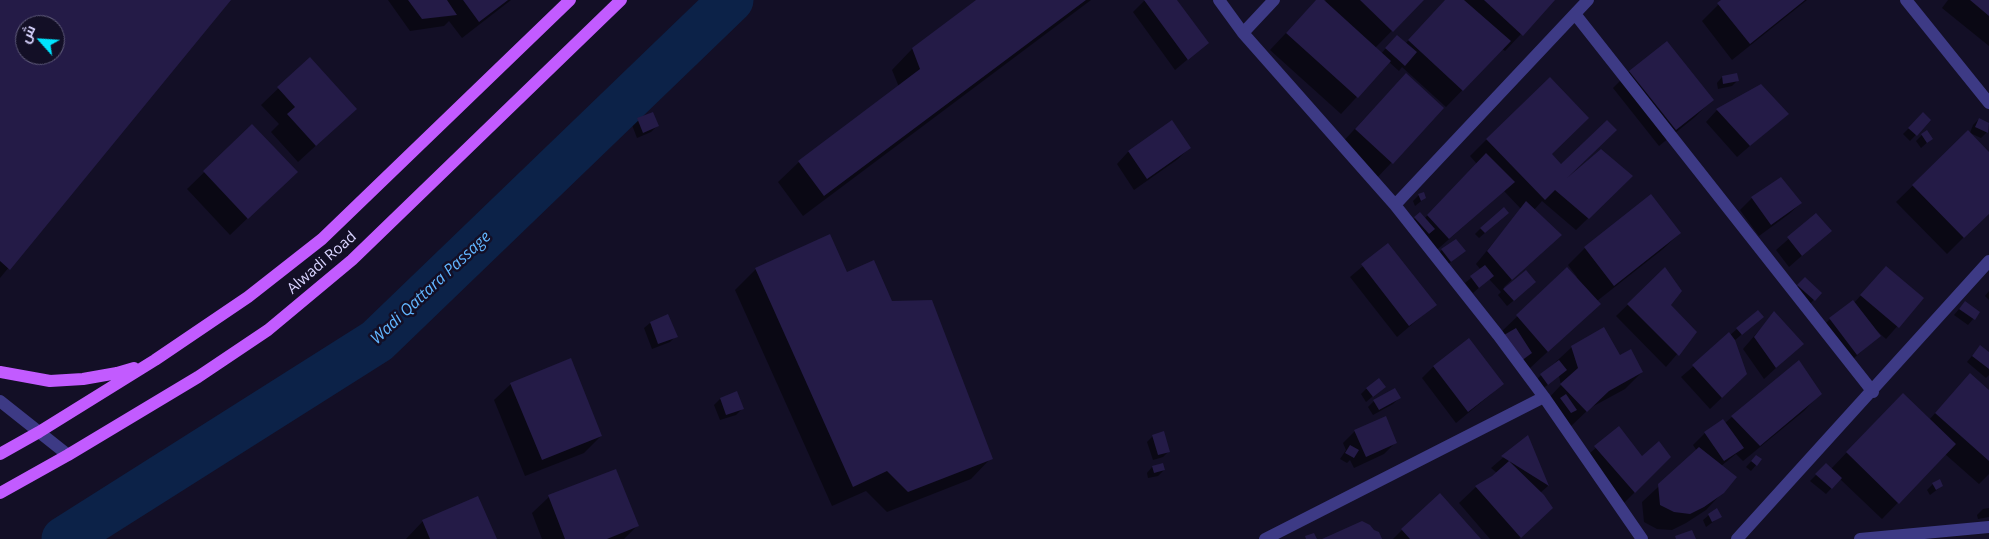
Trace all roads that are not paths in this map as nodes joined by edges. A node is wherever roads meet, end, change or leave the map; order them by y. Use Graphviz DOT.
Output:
graph roads {
  1 [pos="570,0"];
  2 [pos="621,0"];
  3 [pos="1219,0"];
  4 [pos="1274,0"];
  5 [pos="1588,0"];
  6 [pos="1906,0"];
  7 [pos="1575,14"];
  8 [pos="1243,33"];
  9 [pos="1989,102"];
  10 [pos="1395,205"];
  11 [pos="1989,261"];
  12 [pos="155,360"];
  13 [pos="0,372"];
  14 [pos="1872,392"];
  15 [pos="1544,397"];
  16 [pos="0,401"];
  17 [pos="39,432"];
  18 [pos="0,454"];
  19 [pos="68,455"];
  20 [pos="0,493"];
  21 [pos="1989,527"];
  22 [pos="1265,539"];
  23 [pos="1642,539"];
  24 [pos="1741,539"];
  25 [pos="1860,539"];
  1 -- 12 [label="main road, Alwadi Road"];
  2 -- 19 [label="main road, Alwadi Road"];
  3 -- 8 [label="street"];
  4 -- 8 [label="street"];
  5 -- 7 [label="street"];
  6 -- 9 [label="street"];
  7 -- 10 [label="street"];
  7 -- 14 [label="street"];
  8 -- 10 [label="street"];
  10 -- 15 [label="street"];
  11 -- 14 [label="street"];
  12 -- 13 [label="main road"];
  12 -- 17 [label="main road, Alwadi Road"];
  14 -- 24 [label="street"];
  15 -- 22 [label="street"];
  15 -- 23 [label="street"];
  16 -- 17 [label="street"];
  17 -- 18 [label="main road, Alwadi Road"];
  17 -- 19 [label="street"];
  19 -- 20 [label="main road, Alwadi Road"];
  21 -- 25 [label="street"];
}
